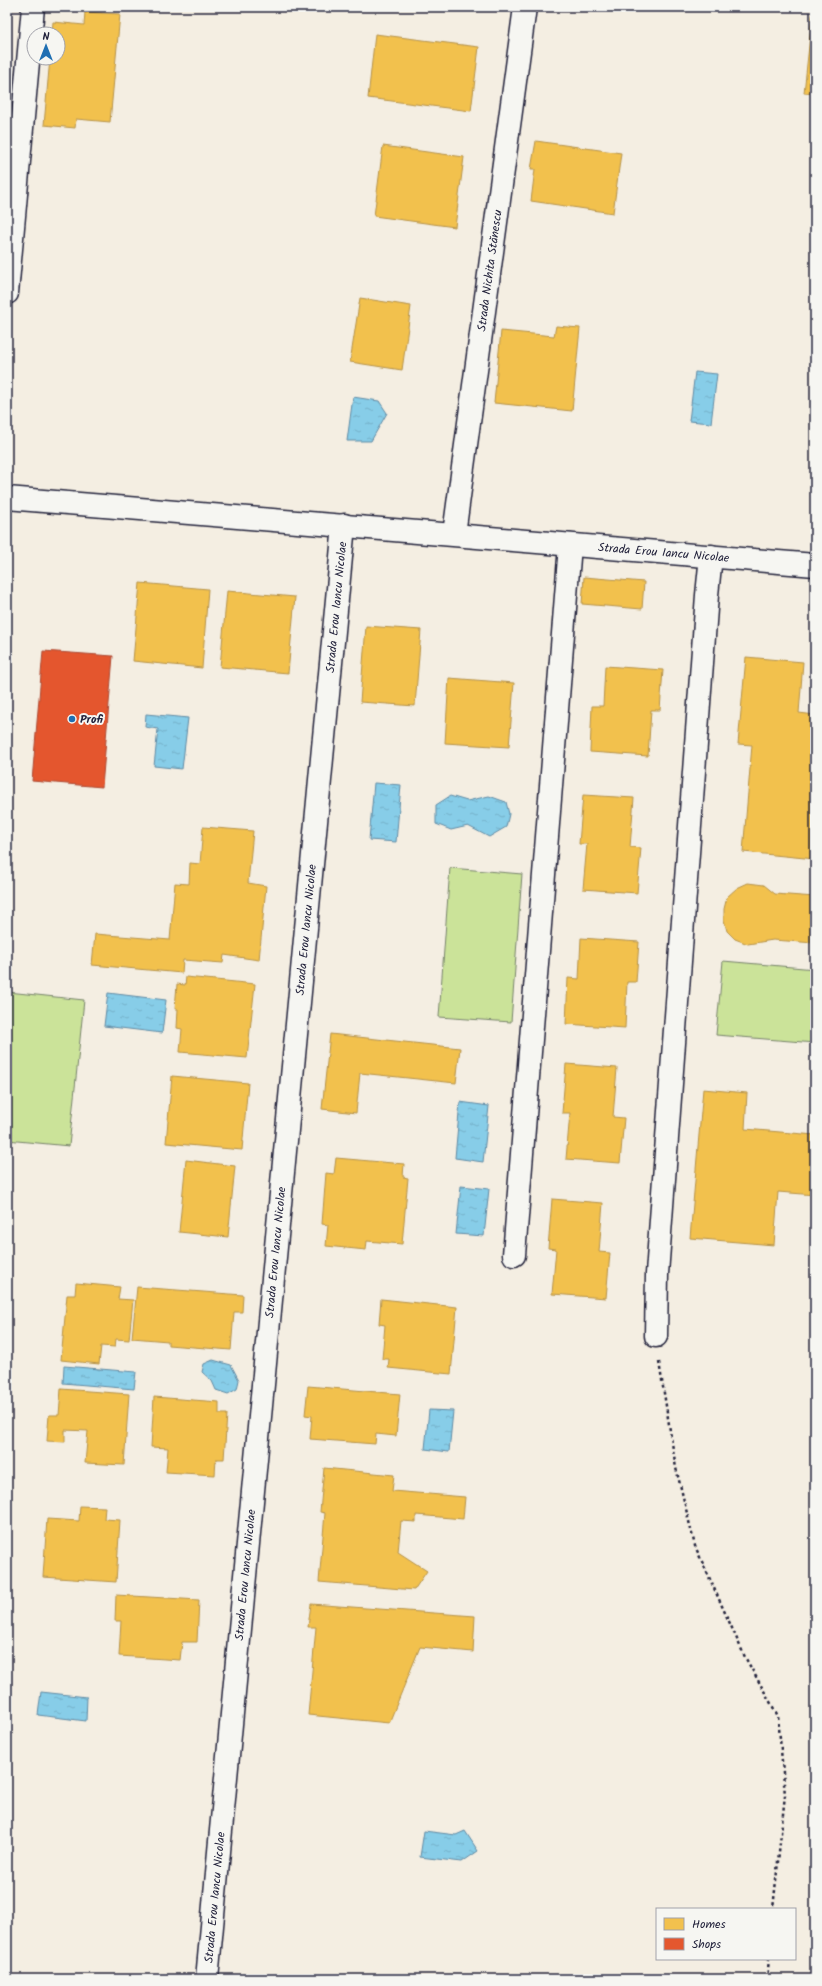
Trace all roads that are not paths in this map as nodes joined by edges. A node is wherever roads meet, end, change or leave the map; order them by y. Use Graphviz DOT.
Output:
graph roads {
  1 [pos="33,7"];
  2 [pos="525,7"];
  3 [pos="7,293"];
  4 [pos="7,498"];
  5 [pos="344,525"];
  6 [pos="454,534"];
  7 [pos="570,545"];
  8 [pos="711,556"];
  9 [pos="815,565"];
  10 [pos="514,1256"];
  11 [pos="656,1336"];
  12 [pos="207,1979"];
  1 -- 3 [label="street"];
  2 -- 6 [label="street, Strada Nichita Stănescu"];
  4 -- 5 [label="street, Strada Erou Iancu Nicolae"];
  5 -- 6 [label="street, Strada Erou Iancu Nicolae"];
  5 -- 12 [label="street, Strada Erou Iancu Nicolae"];
  6 -- 7 [label="street, Strada Erou Iancu Nicolae"];
  7 -- 8 [label="street, Strada Erou Iancu Nicolae"];
  7 -- 10 [label="street"];
  8 -- 9 [label="street, Strada Erou Iancu Nicolae"];
  8 -- 11 [label="street"];
}
